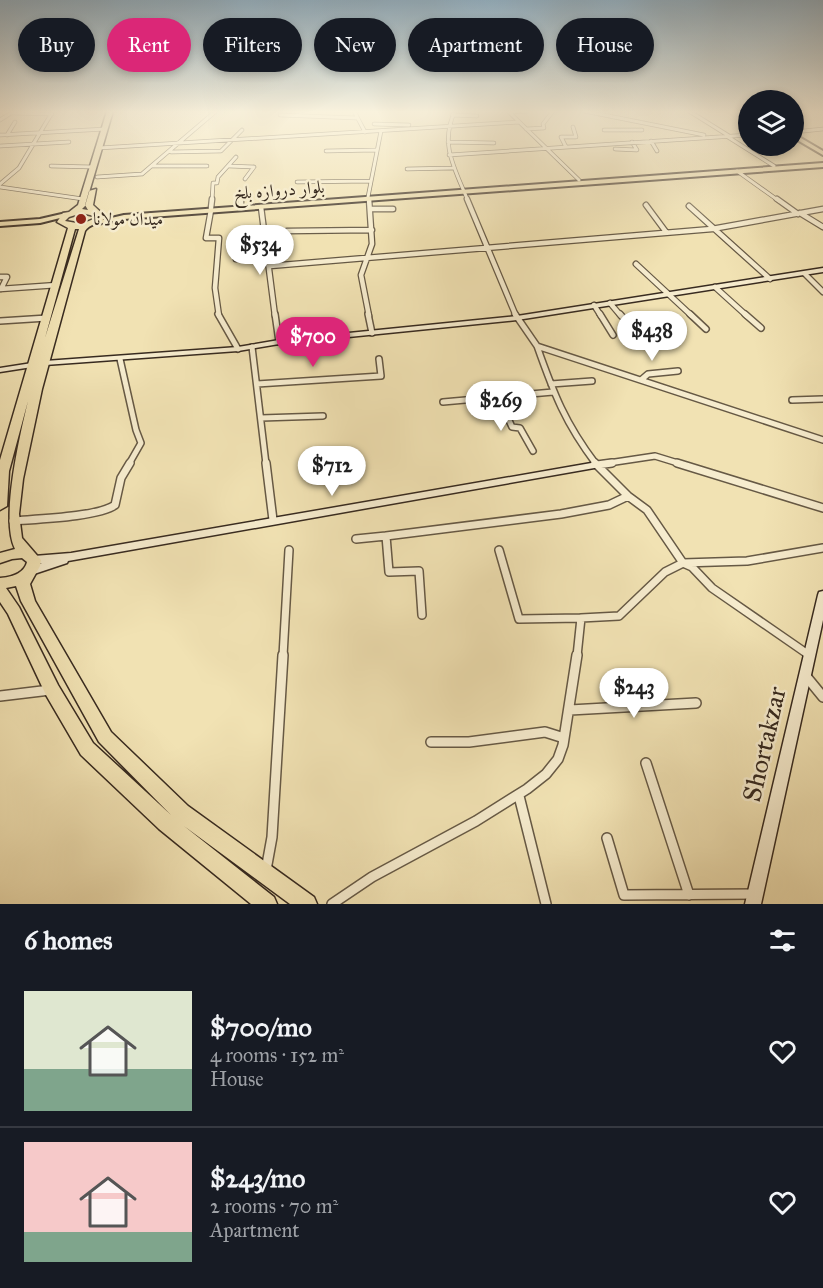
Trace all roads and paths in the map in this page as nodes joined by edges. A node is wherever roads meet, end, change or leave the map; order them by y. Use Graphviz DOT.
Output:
graph roads {
  1 [pos="27,153"];
  2 [pos="100,153"];
  3 [pos="101,153"];
  4 [pos="168,153"];
  5 [pos="375,153"];
  6 [pos="474,153"];
  7 [pos="551,153"];
  8 [pos="754,153"];
  9 [pos="449,155"];
  10 [pos="236,158"];
  11 [pos="823,164"];
  12 [pos="51,166"];
  13 [pos="152,166"];
  14 [pos="207,166"];
  15 [pos="229,166"];
  16 [pos="774,166"];
  17 [pos="93,167"];
  18 [pos="453,168"];
  19 [pos="407,169"];
  20 [pos="737,171"];
  21 [pos="97,177"];
  22 [pos="245,179"];
  23 [pos="579,180"];
  24 [pos="297,182"];
  25 [pos="370,182"];
  26 [pos="0,186"];
  27 [pos="463,190"];
  28 [pos="240,192"];
  29 [pos="368,198"];
  30 [pos="83,199"];
  31 [pos="646,205"];
  32 [pos="241,206"];
  33 [pos="689,206"];
  34 [pos="261,207"];
  35 [pos="211,209"];
  36 [pos="370,209"];
  37 [pos="393,209"];
  38 [pos="823,209"];
  39 [pos="799,213"];
  40 [pos="69,214"];
  41 [pos="96,215"];
  42 [pos="0,225"];
  43 [pos="67,225"];
  44 [pos="86,225"];
  45 [pos="823,227"];
  46 [pos="712,229"];
  47 [pos="372,230"];
  48 [pos="287,231"];
  49 [pos="666,232"];
  50 [pos="488,247"];
  51 [pos="268,257"];
  52 [pos="369,258"];
  53 [pos="236,259"];
  54 [pos="636,264"];
  55 [pos="270,266"];
  56 [pos="823,270"];
  57 [pos="805,274"];
  58 [pos="0,277"];
  59 [pos="770,279"];
  60 [pos="57,285"];
  61 [pos="715,287"];
  62 [pos="0,289"];
  63 [pos="823,292"];
  64 [pos="670,294"];
  65 [pos="610,303"];
  66 [pos="594,305"];
  67 [pos="47,318"];
  68 [pos="517,318"];
  69 [pos="0,321"];
  70 [pos="761,327"];
  71 [pos="633,329"];
  72 [pos="706,329"];
  73 [pos="372,333"];
  74 [pos="613,334"];
  75 [pos="279,342"];
  76 [pos="537,346"];
  77 [pos="252,347"];
  78 [pos="238,349"];
  79 [pos="120,359"];
  80 [pos="379,359"];
  81 [pos="39,364"];
  82 [pos="0,370"];
  83 [pos="678,371"];
  84 [pos="641,380"];
  85 [pos="592,381"];
  86 [pos="257,384"];
  87 [pos="551,384"];
  88 [pos="554,392"];
  89 [pos="498,396"];
  90 [pos="823,399"];
  91 [pos="792,400"];
  92 [pos="443,402"];
  93 [pos="323,416"];
  94 [pos="261,418"];
  95 [pos="823,440"];
  96 [pos="533,451"];
  97 [pos="597,465"];
  98 [pos="628,496"];
  99 [pos="0,506"];
  100 [pos="823,508"];
  101 [pos="273,520"];
  102 [pos="13,521"];
  103 [pos="386,536"];
  104 [pos="356,538"];
  105 [pos="823,548"];
  106 [pos="289,550"];
  107 [pos="499,550"];
  108 [pos="0,558"];
  109 [pos="682,562"];
  110 [pos="29,565"];
  111 [pos="0,583"];
  112 [pos="0,591"];
  113 [pos="823,595"];
  114 [pos="422,615"];
  115 [pos="580,618"];
  116 [pos="809,655"];
  117 [pos="804,674"];
  118 [pos="52,690"];
  119 [pos="0,696"];
  120 [pos="823,697"];
  121 [pos="696,703"];
  122 [pos="570,710"];
  123 [pos="564,738"];
  124 [pos="430,742"];
  125 [pos="646,764"];
  126 [pos="519,796"];
  127 [pos="607,838"];
  128 [pos="266,874"];
  129 [pos="689,895"];
  130 [pos="754,899"];
  131 [pos="267,904"];
  132 [pos="307,904"];
  133 [pos="332,904"];
  134 [pos="546,904"];
  1 -- 26 [label="street"];
  2 -- 17 [label="highway"];
  3 -- 21 [label="highway"];
  4 -- 13 [label="street"];
  5 -- 25 [label="street"];
  6 -- 9 [label="street"];
  7 -- 23 [label="street"];
  8 -- 16 [label="street"];
  9 -- 18 [label="street"];
  10 -- 15 [label="street"];
  11 -- 16 [label="main road, بلوار دروازه بلخ"];
  11 -- 20 [label="main road, بلوار دروازه بلخ"];
  12 -- 17 [label="street"];
  13 -- 14 [label="street"];
  13 -- 21 [label="street"];
  15 -- 22 [label="street"];
  15 -- 35 [label="street"];
  16 -- 23 [label="main road, بلوار دروازه بلخ"];
  17 -- 30 [label="highway"];
  18 -- 19 [label="street"];
  18 -- 27 [label="street"];
  20 -- 27 [label="main road, بلوار دروازه بلخ"];
  20 -- 39 [label="street"];
  21 -- 41 [label="highway"];
  23 -- 27 [label="main road, بلوار دروازه بلخ"];
  24 -- 25 [label="street"];
  25 -- 29 [label="street"];
  26 -- 30 [label="street"];
  27 -- 29 [label="main road, بلوار دروازه بلخ"];
  27 -- 50 [label="street"];
  28 -- 32 [label="street"];
  29 -- 32 [label="main road, بلوار دروازه بلخ"];
  29 -- 34 [label="main road, بلوار دروازه بلخ"];
  29 -- 36 [label="street"];
  30 -- 40 [label="highway"];
  31 -- 49 [label="street"];
  32 -- 35 [label="main road, بلوار دروازه بلخ"];
  33 -- 46 [label="street"];
  34 -- 35 [label="main road, بلوار دروازه بلخ"];
  34 -- 51 [label="street"];
  35 -- 41 [label="main road, بلوار دروازه بلخ"];
  35 -- 78 [label="street"];
  36 -- 37 [label="street"];
  36 -- 47 [label="street"];
  38 -- 39 [label="street"];
  39 -- 45 [label="street"];
  39 -- 46 [label="street"];
  40 -- 41 [label="highway"];
  40 -- 42 [label="main road"];
  40 -- 43 [label="highway"];
  41 -- 44 [label="highway"];
  42 -- 43 [label="main road"];
  43 -- 44 [label="highway"];
  43 -- 60 [label="highway"];
  44 -- 81 [label="highway"];
  46 -- 49 [label="street"];
  46 -- 59 [label="street"];
  47 -- 48 [label="street"];
  47 -- 52 [label="street"];
  49 -- 50 [label="street"];
  50 -- 52 [label="street"];
  50 -- 68 [label="street"];
  51 -- 53 [label="street"];
  51 -- 55 [label="street"];
  52 -- 55 [label="street"];
  52 -- 73 [label="street"];
  54 -- 64 [label="street"];
  55 -- 75 [label="street"];
  56 -- 57 [label="street"];
  57 -- 59 [label="street"];
  57 -- 63 [label="street"];
  58 -- 62 [label="street"];
  59 -- 61 [label="street"];
  60 -- 62 [label="street"];
  60 -- 67 [label="highway"];
  61 -- 64 [label="street"];
  61 -- 70 [label="street"];
  64 -- 65 [label="street"];
  64 -- 72 [label="street"];
  65 -- 66 [label="street"];
  65 -- 71 [label="street"];
  66 -- 68 [label="street"];
  66 -- 74 [label="street"];
  67 -- 69 [label="street"];
  67 -- 81 [label="highway"];
  68 -- 73 [label="street"];
  68 -- 76 [label="street"];
  73 -- 75 [label="street"];
  75 -- 77 [label="street"];
  76 -- 84 [label="street"];
  76 -- 87 [label="street"];
  77 -- 78 [label="street"];
  77 -- 86 [label="street"];
  78 -- 79 [label="street"];
  79 -- 81 [label="street"];
  79 -- 102 [label="street"];
  80 -- 86 [label="street"];
  81 -- 82 [label="street"];
  81 -- 99 [label="highway"];
  81 -- 102 [label="highway"];
  83 -- 84 [label="street"];
  84 -- 95 [label="street"];
  85 -- 87 [label="street"];
  86 -- 94 [label="street"];
  87 -- 88 [label="street"];
  88 -- 89 [label="street"];
  88 -- 97 [label="street"];
  89 -- 92 [label="street"];
  89 -- 96 [label="street"];
  90 -- 91 [label="street"];
  93 -- 94 [label="street"];
  94 -- 101 [label="street"];
  97 -- 98 [label="street"];
  97 -- 100 [label="street"];
  97 -- 101 [label="street"];
  98 -- 103 [label="street"];
  98 -- 109 [label="street"];
  101 -- 110 [label="street"];
  102 -- 110 [label="highway"];
  103 -- 104 [label="street"];
  103 -- 114 [label="street"];
  105 -- 109 [label="street"];
  106 -- 128 [label="street"];
  107 -- 115 [label="street"];
  108 -- 110 [label="highway"];
  109 -- 115 [label="street"];
  109 -- 116 [label="street"];
  110 -- 111 [label="highway"];
  110 -- 128 [label="highway"];
  112 -- 118 [label="highway"];
  113 -- 116 [label="street, Shortakzar"];
  115 -- 122 [label="street"];
  116 -- 117 [label="street, Shortakzar"];
  117 -- 120 [label="street"];
  117 -- 130 [label="street, Shortakzar"];
  118 -- 119 [label="street"];
  118 -- 131 [label="highway"];
  121 -- 122 [label="street"];
  122 -- 123 [label="street"];
  123 -- 124 [label="street"];
  123 -- 126 [label="street"];
  125 -- 129 [label="street"];
  126 -- 133 [label="street"];
  126 -- 134 [label="street"];
  127 -- 129 [label="street"];
  128 -- 132 [label="highway"];
  129 -- 130 [label="street"];
}
